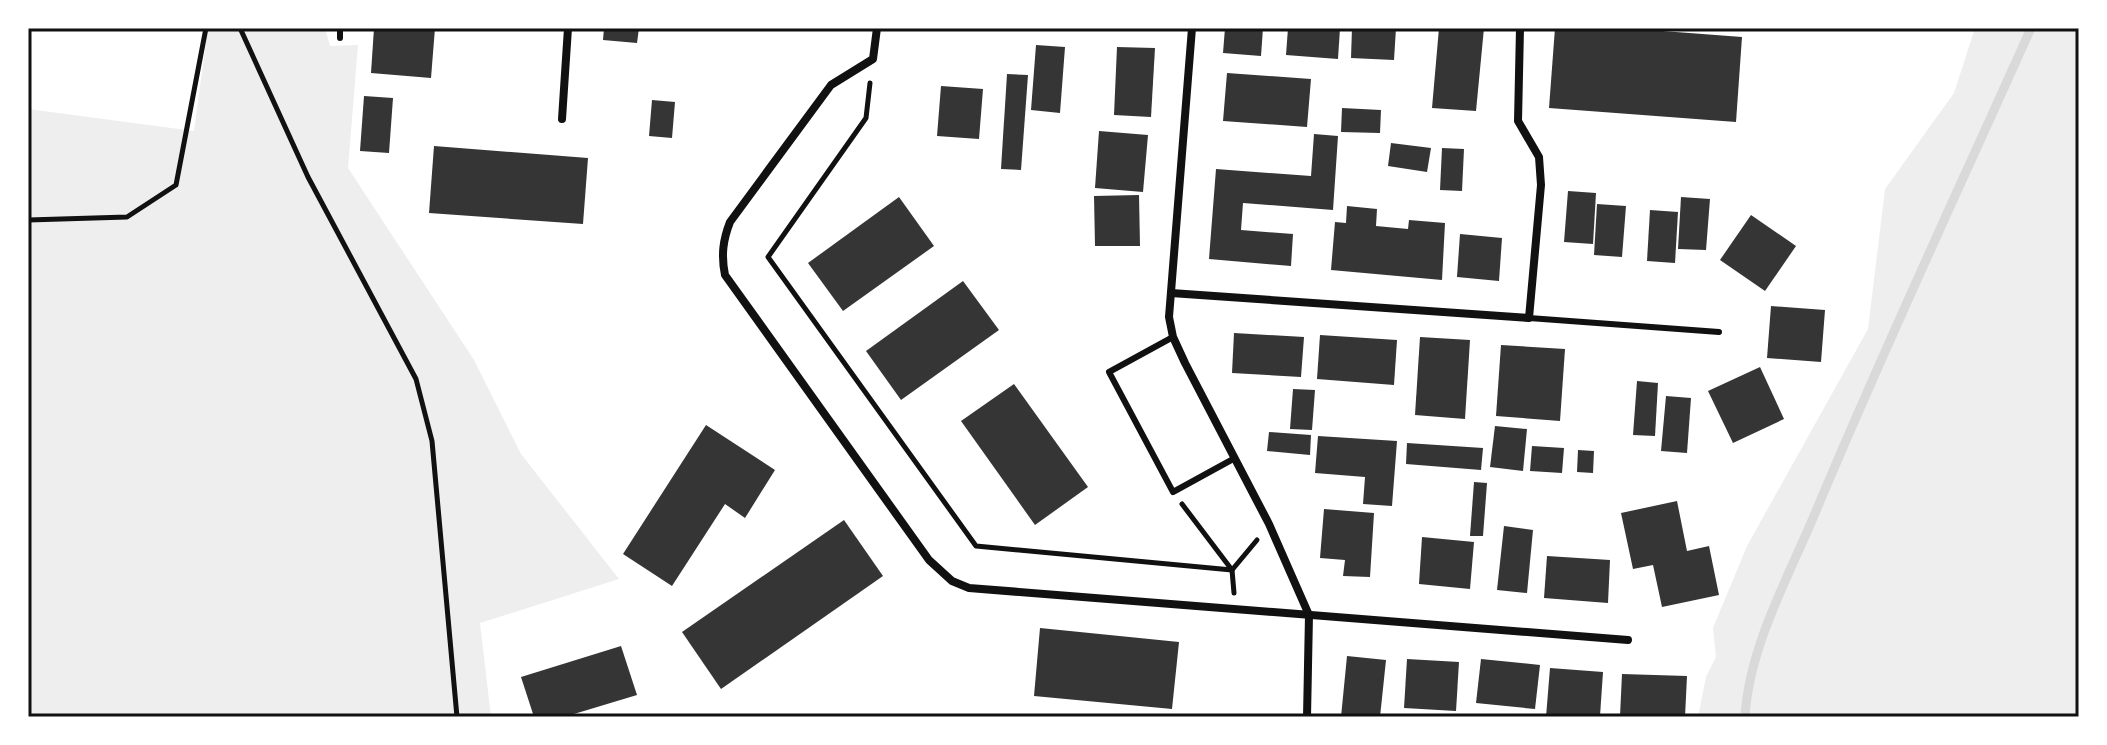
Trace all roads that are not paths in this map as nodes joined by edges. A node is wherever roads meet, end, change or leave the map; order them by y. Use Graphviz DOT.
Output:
graph roads {
  1 [pos="340,28"];
  2 [pos="568,28"];
  3 [pos="877,28"];
  4 [pos="1192,28"];
  5 [pos="1520,28"];
  6 [pos="340,38"];
  7 [pos="562,119"];
  8 [pos="1171,293"];
  9 [pos="1529,318"];
  10 [pos="1719,332"];
  11 [pos="1173,337"];
  12 [pos="1235,458"];
  13 [pos="1309,615"];
  14 [pos="1628,640"];
  15 [pos="1307,717"];
  1 -- 6 [label="lane"];
  2 -- 7 [label="street"];
  3 -- 13 [label="street"];
  4 -- 8 [label="street"];
  5 -- 9 [label="street"];
  8 -- 9 [label="street"];
  8 -- 11 [label="street"];
  9 -- 10 [label="lane"];
  11 -- 12 [label="street"];
  11 -- 12 [label="lane"];
  12 -- 13 [label="street"];
  13 -- 14 [label="street"];
  13 -- 15 [label="street"];
}
